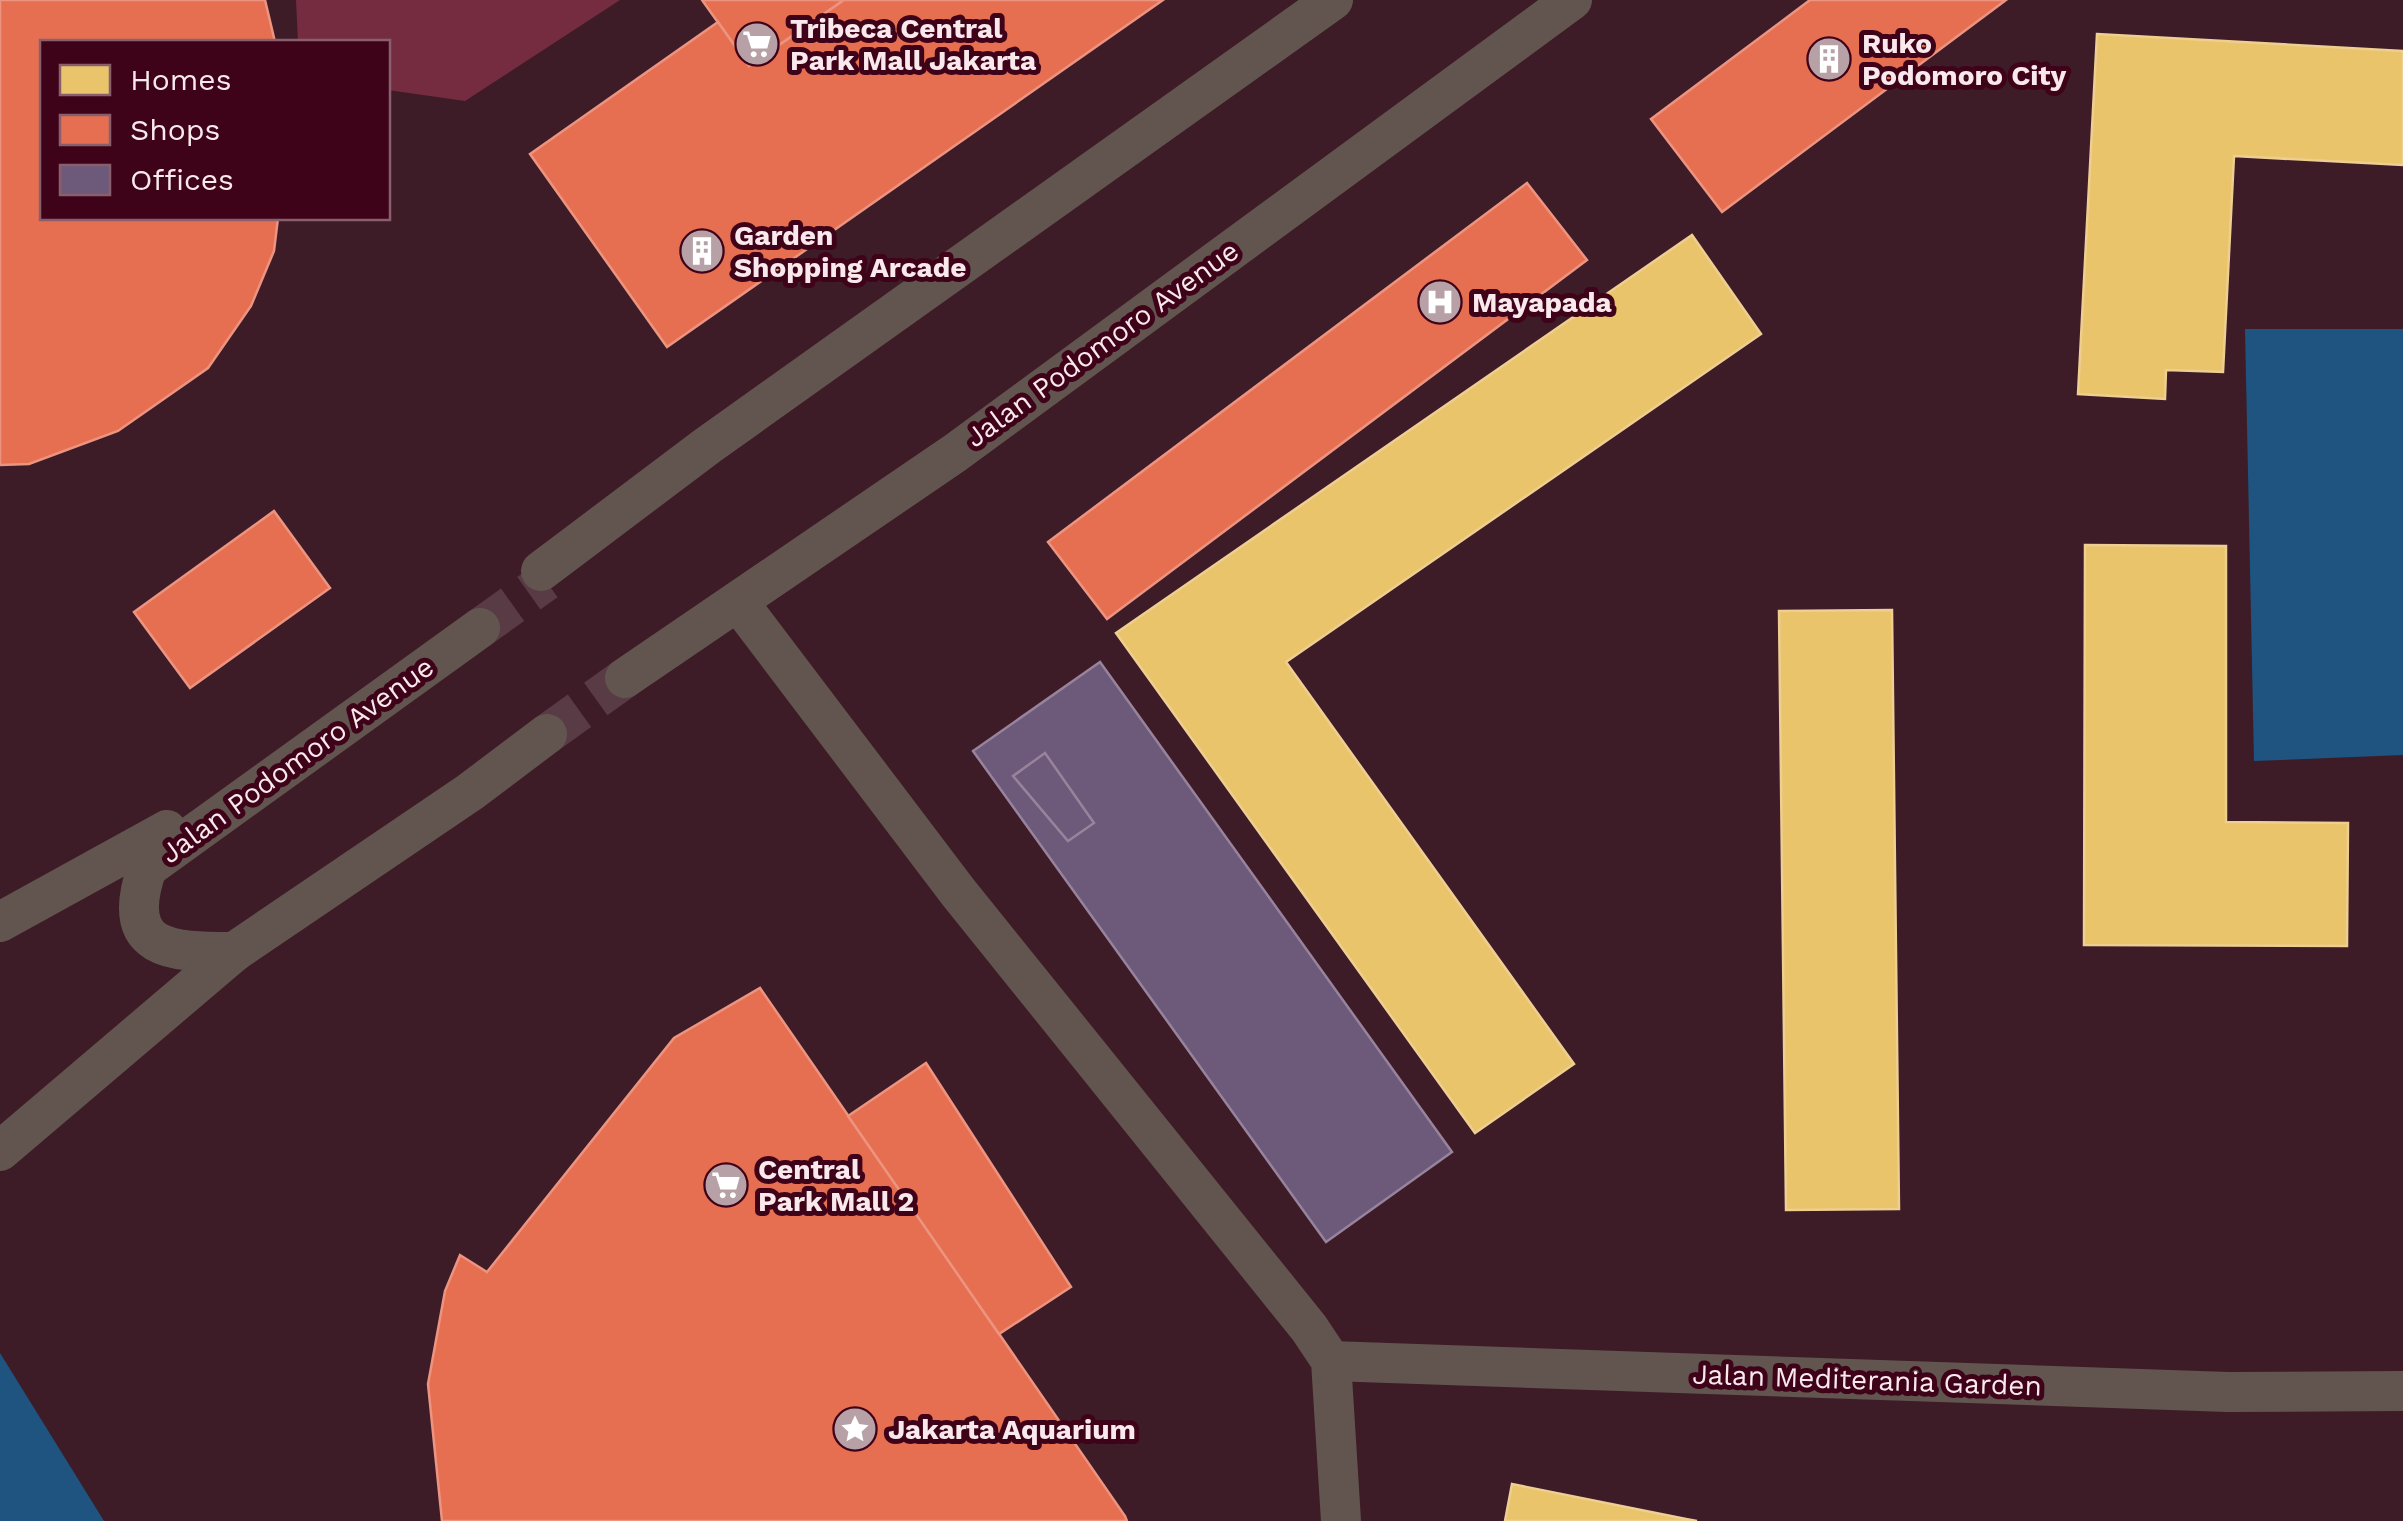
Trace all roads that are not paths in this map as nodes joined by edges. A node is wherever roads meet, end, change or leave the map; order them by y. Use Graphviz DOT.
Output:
graph roads {
  1 [pos="1333,0"];
  2 [pos="1572,0"];
  3 [pos="544,576"];
  4 [pos="739,603"];
  5 [pos="625,678"];
  6 [pos="547,734"];
  7 [pos="0,922"];
  8 [pos="234,952"];
  9 [pos="0,1151"];
  10 [pos="1331,1361"];
  11 [pos="2403,1391"];
  12 [pos="1342,1521"];
  1 -- 3 [label="street"];
  2 -- 4 [label="street, Jalan Podomoro Avenue"];
  4 -- 5 [label="street, Jalan Podomoro Avenue"];
  4 -- 10 [label="street"];
  6 -- 8 [label="street"];
  7 -- 8 [label="street, Jalan Podomoro Avenue"];
  8 -- 9 [label="street"];
  10 -- 11 [label="street, Jalan Mediterania Garden"];
  10 -- 12 [label="street"];
}
